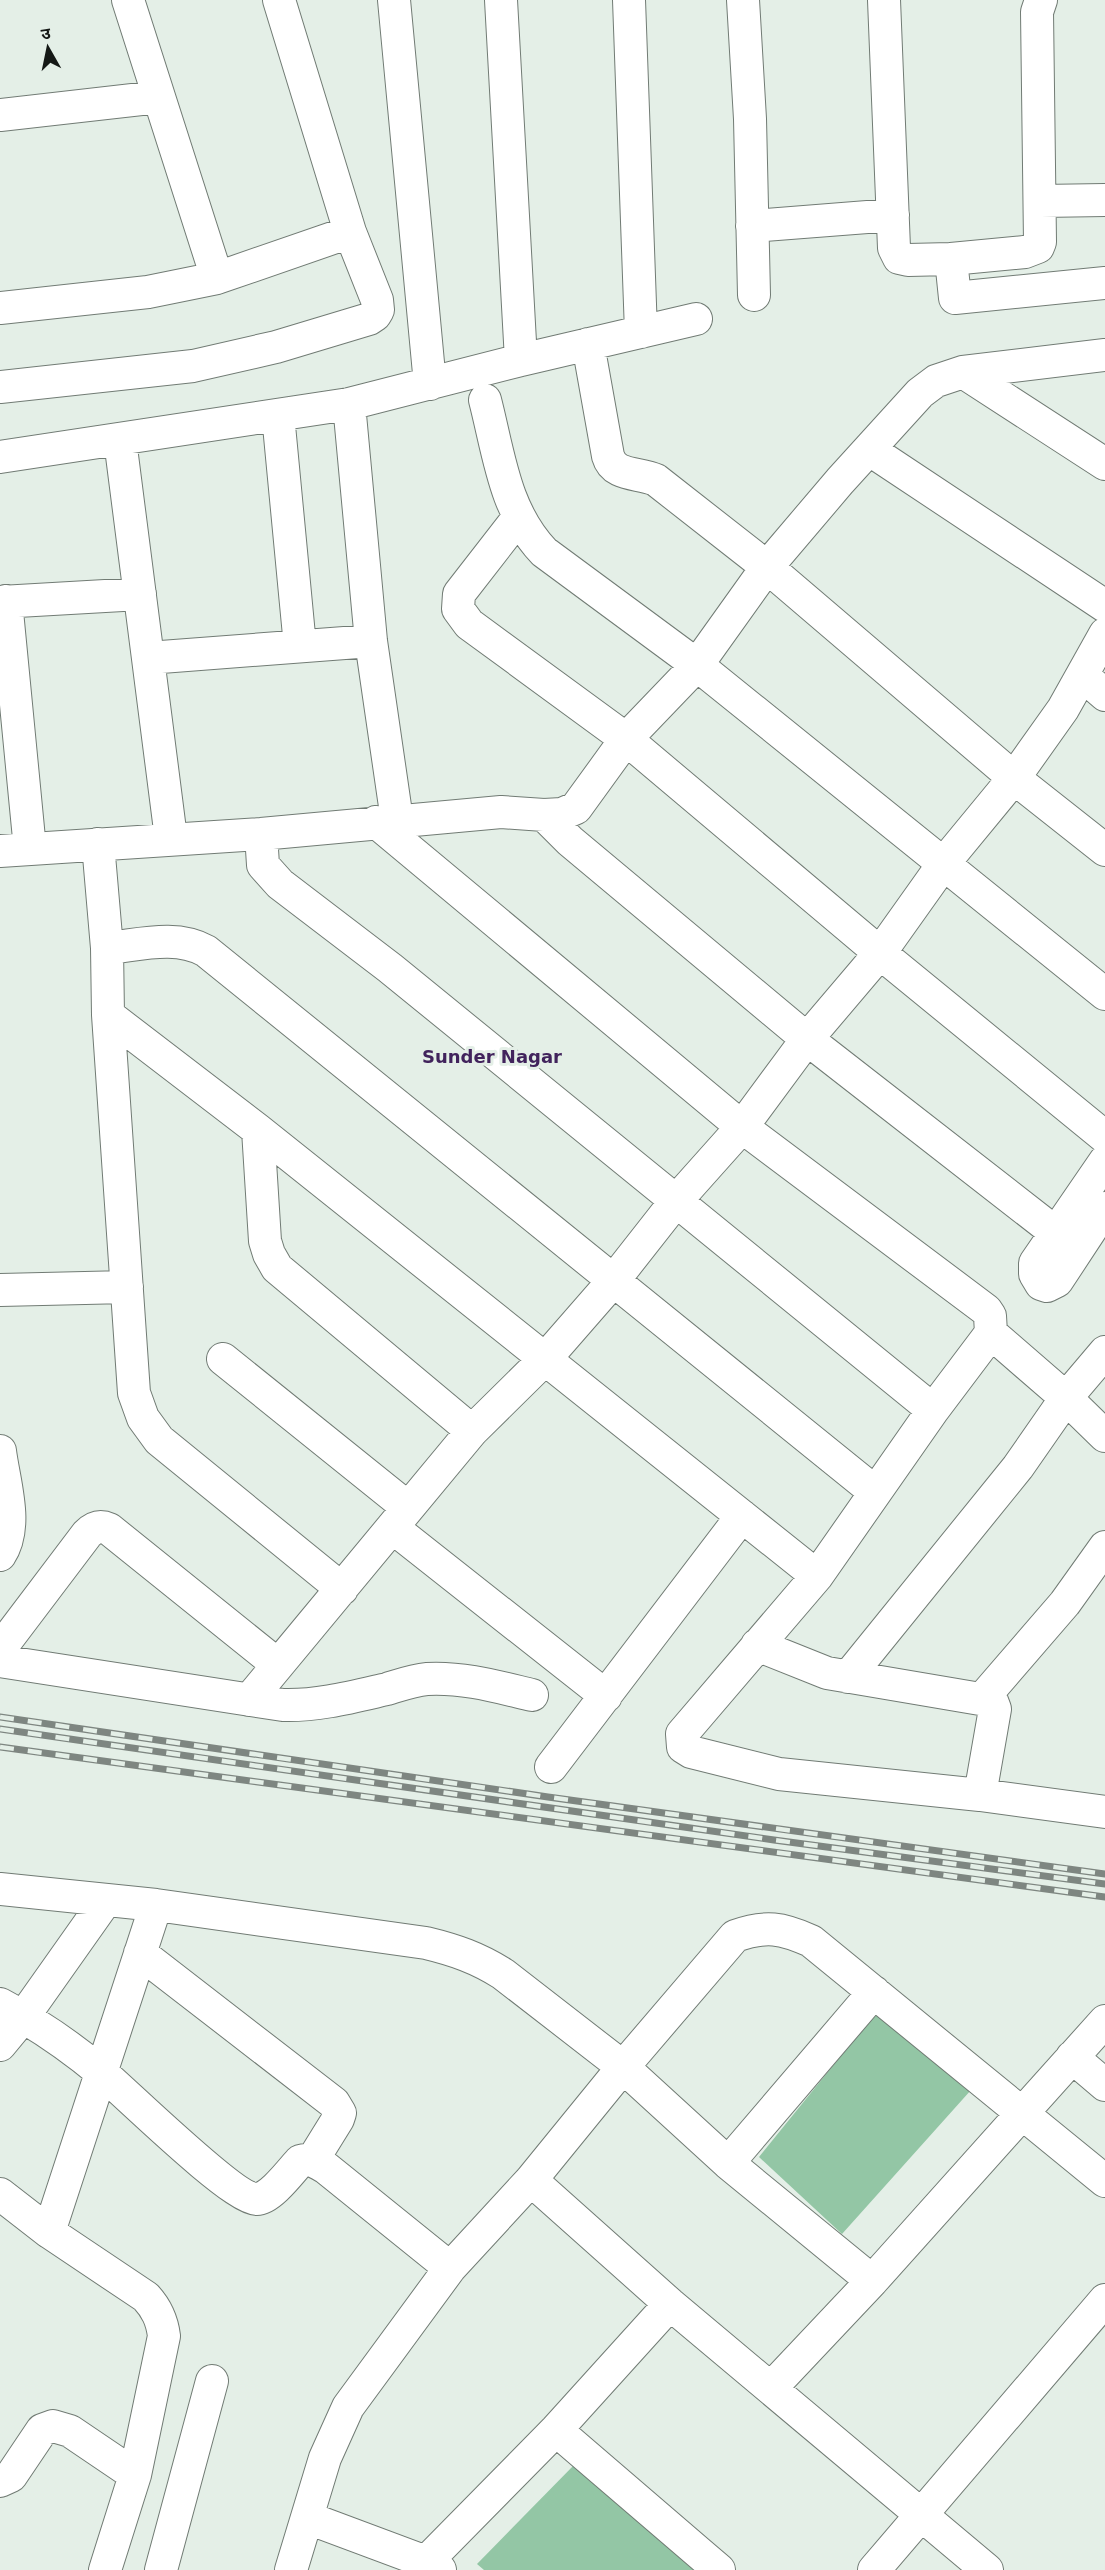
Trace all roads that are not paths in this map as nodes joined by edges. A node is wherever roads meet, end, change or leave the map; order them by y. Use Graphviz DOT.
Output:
graph roads {
  1 [pos="128,0"];
  2 [pos="279,0"];
  3 [pos="394,0"];
  4 [pos="501,0"];
  5 [pos="629,0"];
  6 [pos="743,0"];
  7 [pos="884,0"];
  8 [pos="1041,0"];
  9 [pos="159,97"];
  10 [pos="0,104"];
  11 [pos="0,115"];
  12 [pos="1105,200"];
  13 [pos="1041,201"];
  14 [pos="893,215"];
  15 [pos="752,226"];
  16 [pos="350,232"];
  17 [pos="951,259"];
  18 [pos="217,278"];
  19 [pos="1105,283"];
  20 [pos="754,295"];
  21 [pos="0,308"];
  22 [pos="696,319"];
  23 [pos="641,332"];
  24 [pos="588,344"];
  25 [pos="1105,355"];
  26 [pos="521,360"];
  27 [pos="963,372"];
  28 [pos="430,384"];
  29 [pos="0,387"];
  30 [pos="485,400"];
  31 [pos="349,404"];
  32 [pos="278,415"];
  33 [pos="120,440"];
  34 [pos="870,450"];
  35 [pos="0,457"];
  36 [pos="1105,464"];
  37 [pos="518,518"];
  38 [pos="767,567"];
  39 [pos="140,594"];
  40 [pos="3,601"];
  41 [pos="1105,606"];
  42 [pos="1105,634"];
  43 [pos="371,641"];
  44 [pos="300,646"];
  45 [pos="148,658"];
  46 [pos="6,662"];
  47 [pos="697,665"];
  48 [pos="1094,686"];
  49 [pos="626,739"];
  50 [pos="1014,778"];
  51 [pos="544,815"];
  52 [pos="387,821"];
  53 [pos="261,834"];
  54 [pos="171,838"];
  55 [pos="98,844"];
  56 [pos="15,850"];
  57 [pos="1105,850"];
  58 [pos="944,863"];
  59 [pos="107,948"];
  60 [pos="880,953"];
  61 [pos="1105,994"];
  62 [pos="108,1015"];
  63 [pos="807,1039"];
  64 [pos="742,1127"];
  65 [pos="258,1130"];
  66 [pos="1105,1137"];
  67 [pos="1105,1161"];
  68 [pos="676,1201"];
  69 [pos="1105,1208"];
  70 [pos="1056,1233"];
  71 [pos="614,1280"];
  72 [pos="128,1287"];
  73 [pos="0,1290"];
  74 [pos="991,1333"];
  75 [pos="1105,1352"];
  76 [pos="546,1358"];
  77 [pos="223,1359"];
  78 [pos="1066,1398"];
  79 [pos="933,1410"];
  80 [pos="472,1431"];
  81 [pos="1105,1436"];
  82 [pos="0,1450"];
  83 [pos="875,1492"];
  84 [pos="742,1516"];
  85 [pos="400,1518"];
  86 [pos="1105,1547"];
  87 [pos="0,1555"];
  88 [pos="817,1576"];
  89 [pos="342,1590"];
  90 [pos="757,1645"];
  91 [pos="0,1649"];
  92 [pos="0,1661"];
  93 [pos="278,1665"];
  94 [pos="848,1677"];
  95 [pos="532,1695"];
  96 [pos="606,1696"];
  97 [pos="983,1698"];
  98 [pos="249,1700"];
  99 [pos="551,1767"];
  100 [pos="980,1795"];
  101 [pos="1105,1812"];
  102 [pos="0,1890"];
  103 [pos="106,1900"];
  104 [pos="156,1905"];
  105 [pos="140,1953"];
  106 [pos="874,1992"];
  107 [pos="12,2010"];
  108 [pos="1105,2021"];
  109 [pos="0,2045"];
  110 [pos="1072,2057"];
  111 [pos="623,2067"];
  112 [pos="101,2072"];
  113 [pos="1105,2085"];
  114 [pos="1023,2114"];
  115 [pos="312,2161"];
  116 [pos="728,2163"];
  117 [pos="531,2180"];
  118 [pos="1105,2181"];
  119 [pos="0,2194"];
  120 [pos="49,2232"];
  121 [pos="450,2268"];
  122 [pos="872,2281"];
  123 [pos="1105,2300"];
  124 [pos="670,2304"];
  125 [pos="212,2381"];
  126 [pos="771,2388"];
  127 [pos="556,2430"];
  128 [pos="135,2475"];
  129 [pos="0,2481"];
  130 [pos="921,2514"];
  131 [pos="308,2518"];
  132 [pos="433,2566"];
  133 [pos="105,2570"];
  134 [pos="161,2570"];
  135 [pos="291,2570"];
  136 [pos="719,2570"];
  137 [pos="874,2570"];
  138 [pos="987,2570"];
  1 -- 9 [label="street"];
  2 -- 16 [label="street"];
  3 -- 28 [label="street"];
  4 -- 26 [label="street"];
  5 -- 23 [label="street"];
  6 -- 15 [label="street"];
  7 -- 14 [label="street"];
  8 -- 13 [label="street"];
  9 -- 11 [label="street"];
  9 -- 18 [label="street"];
  10 -- 11 [label="street"];
  12 -- 13 [label="street"];
  13 -- 17 [label="street"];
  14 -- 15 [label="street"];
  14 -- 17 [label="street"];
  15 -- 20 [label="street"];
  16 -- 18 [label="street"];
  16 -- 29 [label="street"];
  17 -- 19 [label="street"];
  18 -- 21 [label="street"];
  22 -- 23 [label="street"];
  23 -- 24 [label="street"];
  24 -- 26 [label="street"];
  24 -- 38 [label="street"];
  25 -- 27 [label="street"];
  26 -- 28 [label="street"];
  27 -- 34 [label="street"];
  27 -- 36 [label="street"];
  28 -- 31 [label="street"];
  30 -- 37 [label="street"];
  31 -- 32 [label="street"];
  31 -- 43 [label="street"];
  32 -- 33 [label="street"];
  32 -- 44 [label="street"];
  33 -- 35 [label="street"];
  33 -- 39 [label="street"];
  34 -- 38 [label="street"];
  34 -- 41 [label="street"];
  37 -- 47 [label="street"];
  37 -- 49 [label="street"];
  38 -- 47 [label="street"];
  38 -- 50 [label="street"];
  39 -- 40 [label="street"];
  39 -- 45 [label="street"];
  40 -- 46 [label="street"];
  42 -- 48 [label="street"];
  43 -- 44 [label="street"];
  43 -- 52 [label="street"];
  44 -- 45 [label="street"];
  45 -- 54 [label="street"];
  46 -- 56 [label="street"];
  47 -- 49 [label="street"];
  47 -- 58 [label="street"];
  48 -- 50 [label="street"];
  49 -- 51 [label="street"];
  49 -- 60 [label="street"];
  50 -- 57 [label="street"];
  50 -- 58 [label="street"];
  51 -- 52 [label="street"];
  51 -- 63 [label="street"];
  52 -- 53 [label="street"];
  52 -- 64 [label="street"];
  53 -- 54 [label="street"];
  53 -- 68 [label="street"];
  54 -- 55 [label="street"];
  55 -- 56 [label="street"];
  55 -- 59 [label="street"];
  58 -- 60 [label="street"];
  58 -- 61 [label="street"];
  59 -- 62 [label="street"];
  59 -- 71 [label="street"];
  60 -- 63 [label="street"];
  60 -- 66 [label="street"];
  62 -- 65 [label="street"];
  62 -- 72 [label="street"];
  63 -- 64 [label="street"];
  63 -- 70 [label="street"];
  64 -- 68 [label="street"];
  64 -- 74 [label="street"];
  65 -- 76 [label="street"];
  65 -- 80 [label="street"];
  67 -- 70 [label="street"];
  68 -- 71 [label="street"];
  68 -- 79 [label="street"];
  69 -- 70 [label="street"];
  71 -- 76 [label="street"];
  71 -- 83 [label="street"];
  72 -- 73 [label="street"];
  72 -- 89 [label="street"];
  74 -- 78 [label="street"];
  74 -- 79 [label="street"];
  75 -- 78 [label="street"];
  76 -- 80 [label="street"];
  76 -- 84 [label="street"];
  77 -- 85 [label="street"];
  78 -- 81 [label="street"];
  78 -- 94 [label="street"];
  79 -- 83 [label="street"];
  80 -- 85 [label="street"];
  82 -- 87 [label="street"];
  83 -- 88 [label="street"];
  84 -- 88 [label="street"];
  84 -- 96 [label="street"];
  85 -- 89 [label="street"];
  85 -- 96 [label="street"];
  86 -- 97 [label="street"];
  88 -- 90 [label="street"];
  89 -- 93 [label="street"];
  90 -- 94 [label="street"];
  90 -- 100 [label="street"];
  91 -- 93 [label="street"];
  92 -- 98 [label="street"];
  93 -- 98 [label="street"];
  94 -- 97 [label="street"];
  95 -- 98 [label="street"];
  96 -- 99 [label="street"];
  97 -- 100 [label="street"];
  100 -- 101 [label="street"];
  102 -- 103 [label="street"];
  103 -- 104 [label="street"];
  103 -- 107 [label="street"];
  104 -- 105 [label="street"];
  104 -- 111 [label="street"];
  105 -- 112 [label="street"];
  105 -- 115 [label="street"];
  106 -- 111 [label="street"];
  106 -- 114 [label="street"];
  106 -- 116 [label="street"];
  107 -- 109 [label="street"];
  107 -- 112 [label="street"];
  108 -- 110 [label="street"];
  110 -- 113 [label="street"];
  110 -- 114 [label="street"];
  111 -- 116 [label="street"];
  111 -- 117 [label="street"];
  112 -- 115 [label="street"];
  112 -- 120 [label="street"];
  114 -- 118 [label="street"];
  114 -- 122 [label="street"];
  115 -- 121 [label="street"];
  116 -- 122 [label="street"];
  117 -- 121 [label="street"];
  117 -- 124 [label="street"];
  119 -- 120 [label="street"];
  120 -- 128 [label="street"];
  121 -- 131 [label="street"];
  122 -- 126 [label="street"];
  123 -- 130 [label="street"];
  124 -- 126 [label="street"];
  124 -- 127 [label="street"];
  125 -- 134 [label="street"];
  126 -- 130 [label="street"];
  127 -- 132 [label="street"];
  127 -- 136 [label="street"];
  128 -- 129 [label="street"];
  128 -- 133 [label="street"];
  130 -- 137 [label="street"];
  130 -- 138 [label="street"];
  131 -- 132 [label="street"];
  131 -- 135 [label="street"];
}
